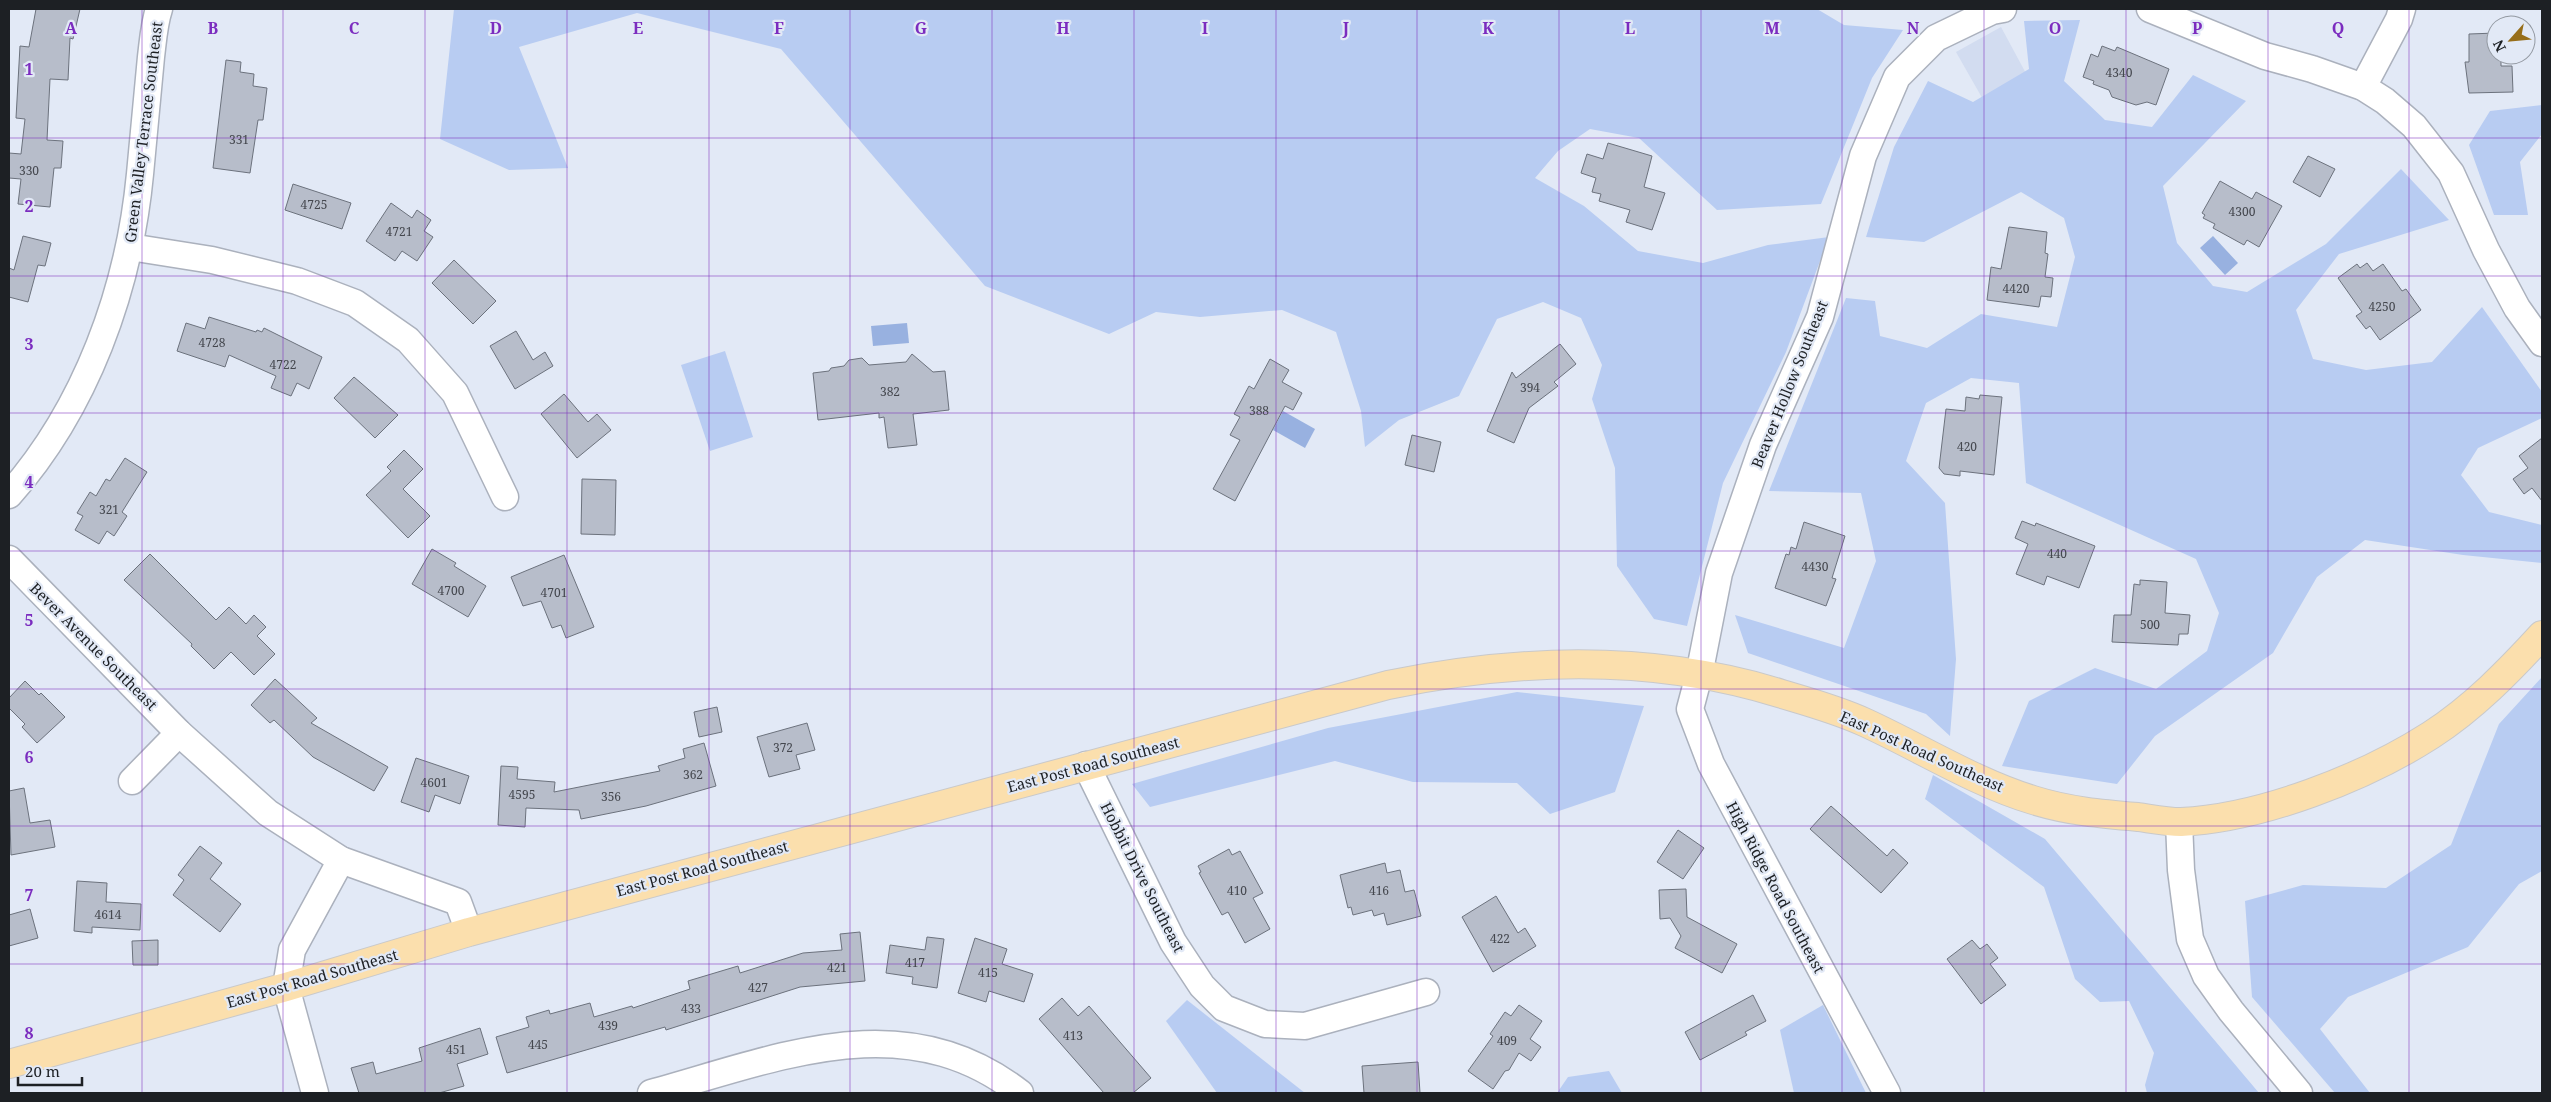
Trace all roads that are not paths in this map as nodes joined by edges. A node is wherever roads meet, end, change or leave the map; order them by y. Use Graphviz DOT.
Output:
graph roads {
  1 [pos="158,9"];
  2 [pos="2003,9"];
  3 [pos="2150,9"];
  4 [pos="2402,9"];
  5 [pos="2363,87"];
  6 [pos="130,247"];
  7 [pos="2542,343"];
  8 [pos="9,495"];
  9 [pos="505,497"];
  10 [pos="9,560"];
  11 [pos="2542,635"];
  12 [pos="1699,675"];
  13 [pos="179,733"];
  14 [pos="1086,765"];
  15 [pos="132,781"];
  16 [pos="2179,822"];
  17 [pos="341,860"];
  18 [pos="468,932"];
  19 [pos="286,987"];
  20 [pos="1426,992"];
  21 [pos="9,1064"];
  22 [pos="315,1093"];
  23 [pos="651,1093"];
  24 [pos="1020,1093"];
  25 [pos="1886,1093"];
  26 [pos="2299,1093"];
  1 -- 6 [label="street, Green Valley Terrace Southeast"];
  2 -- 12 [label="street, Beaver Hollow Southeast"];
  3 -- 5 [label="street"];
  4 -- 5 [label="street"];
  5 -- 7 [label="street"];
  6 -- 8 [label="street, Green Valley Terrace Southeast"];
  6 -- 9 [label="street"];
  10 -- 13 [label="street, Bever Avenue Southeast"];
  11 -- 16 [label="main road, East Post Road Southeast"];
  12 -- 14 [label="main road, East Post Road Southeast"];
  12 -- 16 [label="main road, East Post Road Southeast"];
  12 -- 25 [label="street, High Ridge Road Southeast"];
  13 -- 15 [label="street"];
  13 -- 17 [label="street, Bever Avenue Southeast"];
  14 -- 18 [label="main road, East Post Road Southeast"];
  14 -- 20 [label="street, Hobbit Drive Southeast"];
  16 -- 26 [label="street"];
  17 -- 18 [label="street, Bever Avenue Southeast"];
  17 -- 19 [label="street"];
  18 -- 19 [label="main road, East Post Road Southeast"];
  19 -- 21 [label="main road, East Post Road Southeast"];
  19 -- 22 [label="street"];
  23 -- 24 [label="street"];
}
